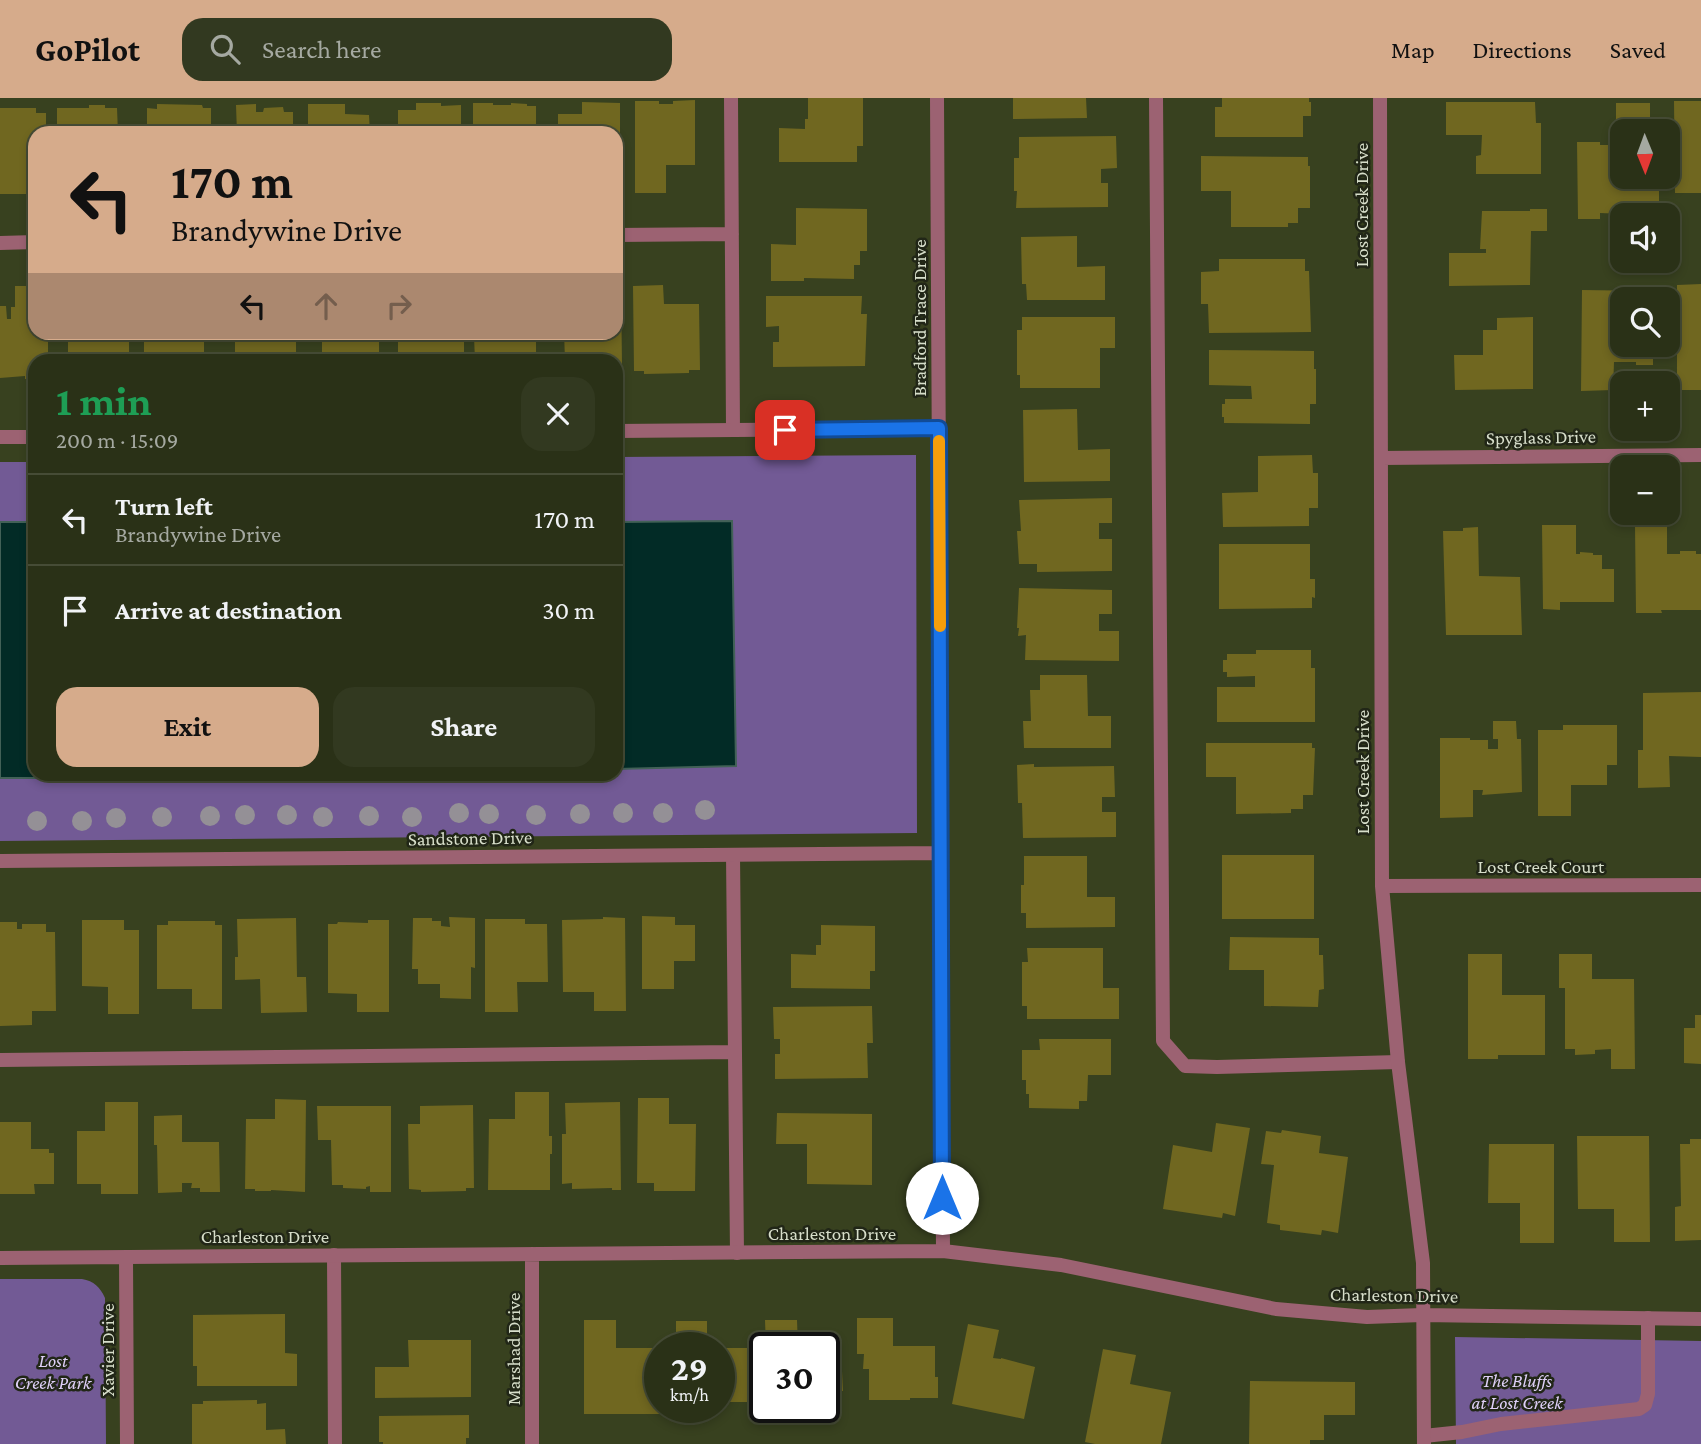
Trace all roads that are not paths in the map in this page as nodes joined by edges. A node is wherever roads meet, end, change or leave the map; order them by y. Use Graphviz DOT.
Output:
graph roads {
  1 [pos="731,98"];
  2 [pos="937,98"];
  3 [pos="1156,98"];
  4 [pos="1380,98"];
  5 [pos="732,234"];
  6 [pos="623,235"];
  7 [pos="28,242"];
  8 [pos="0,243"];
  9 [pos="939,428"];
  10 [pos="733,430"];
  11 [pos="623,431"];
  12 [pos="0,437"];
  13 [pos="28,437"];
  14 [pos="1701,455"];
  15 [pos="1381,458"];
  16 [pos="941,853"];
  17 [pos="733,855"];
  18 [pos="0,861"];
  19 [pos="1701,885"];
  20 [pos="1382,886"];
  21 [pos="734,1052"];
  22 [pos="0,1060"];
  23 [pos="1398,1062"];
  24 [pos="943,1251"];
  25 [pos="737,1253"];
  26 [pos="531,1254"];
  27 [pos="334,1255"];
  28 [pos="126,1257"];
  29 [pos="0,1258"];
  30 [pos="1422,1315"];
  31 [pos="1648,1318"];
  32 [pos="1701,1319"];
  33 [pos="1424,1440"];
  34 [pos="127,1444"];
  35 [pos="335,1444"];
  36 [pos="532,1444"];
  1 -- 5 [label="street"];
  2 -- 9 [label="street, Bradford Trace Drive"];
  3 -- 23 [label="street"];
  4 -- 15 [label="street, Lost Creek Drive"];
  5 -- 6 [label="street"];
  5 -- 10 [label="street"];
  7 -- 8 [label="street"];
  9 -- 10 [label="street"];
  9 -- 16 [label="street, Bradford Trace Drive"];
  10 -- 11 [label="street"];
  12 -- 13 [label="street"];
  14 -- 15 [label="street, Spyglass Drive"];
  15 -- 20 [label="street, Lost Creek Drive"];
  16 -- 17 [label="street, Sandstone Drive"];
  16 -- 24 [label="street, Bradford Trace Drive"];
  17 -- 18 [label="street, Sandstone Drive"];
  17 -- 21 [label="street"];
  19 -- 20 [label="street, Lost Creek Court"];
  20 -- 23 [label="street, Lost Creek Drive"];
  21 -- 22 [label="street"];
  21 -- 25 [label="street"];
  23 -- 30 [label="street, Lost Creek Drive"];
  24 -- 25 [label="street, Charleston Drive"];
  24 -- 30 [label="street, Charleston Drive"];
  25 -- 26 [label="street, Charleston Drive"];
  26 -- 27 [label="street, Charleston Drive"];
  26 -- 36 [label="street, Marshad Drive"];
  27 -- 28 [label="street, Charleston Drive"];
  27 -- 35 [label="street"];
  28 -- 29 [label="street, Charleston Drive"];
  28 -- 34 [label="street, Xavier Drive"];
  30 -- 31 [label="street, Charleston Drive"];
  30 -- 33 [label="street, Lost Creek Drive"];
  31 -- 32 [label="street, Charleston Drive"];
  31 -- 33 [label="street"];
}
